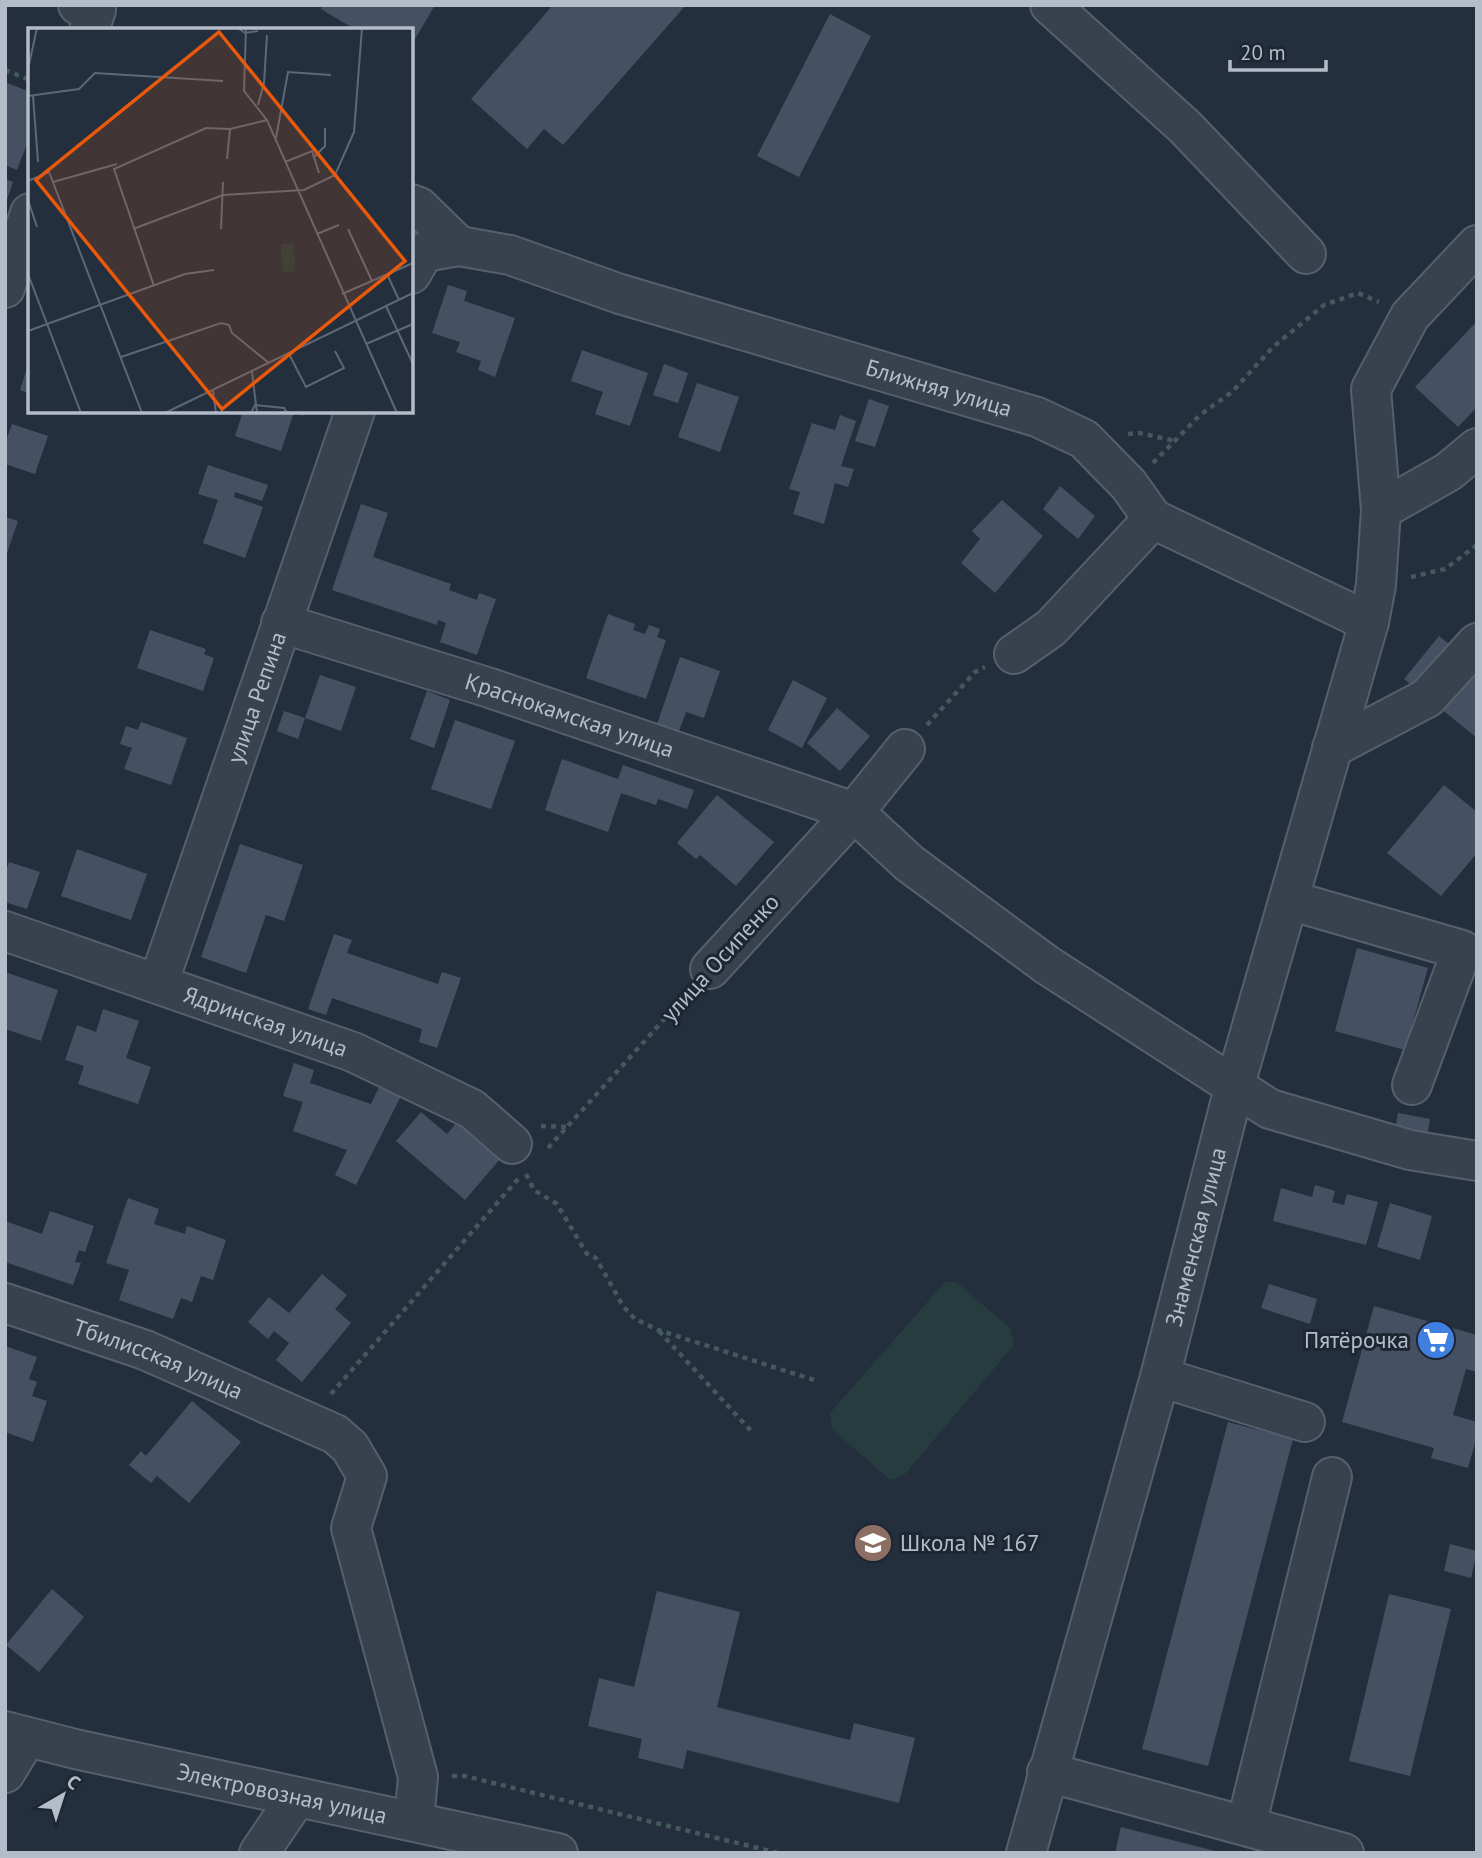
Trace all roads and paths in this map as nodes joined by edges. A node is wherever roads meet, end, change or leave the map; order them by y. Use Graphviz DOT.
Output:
graph roads {
  1 [pos="1050,5"];
  2 [pos="5,70"];
  3 [pos="28,79"];
  4 [pos="413,205"];
  5 [pos="28,219"];
  6 [pos="1477,245"];
  7 [pos="1306,254"];
  8 [pos="431,257"];
  9 [pos="5,288"];
  10 [pos="1410,316"];
  11 [pos="354,413"];
  12 [pos="1477,448"];
  13 [pos="1129,485"];
  14 [pos="1381,510"];
  15 [pos="1153,519"];
  16 [pos="1477,545"];
  17 [pos="1373,603"];
  18 [pos="281,623"];
  19 [pos="1477,643"];
  20 [pos="1014,654"];
  21 [pos="1332,748"];
  22 [pos="905,749"];
  23 [pos="854,812"];
  24 [pos="1289,900"];
  25 [pos="5,931"];
  26 [pos="1470,938"];
  27 [pos="710,969"];
  28 [pos="158,984"];
  29 [pos="1463,987"];
  30 [pos="1412,1085"];
  31 [pos="1234,1088"];
  32 [pos="526,1157"];
  33 [pos="1477,1161"];
  34 [pos="5,1303"];
  35 [pos="658,1330"];
  36 [pos="1160,1377"];
  37 [pos="814,1380"];
  38 [pos="307,1421"];
  39 [pos="1305,1422"];
  40 [pos="752,1432"];
  41 [pos="1332,1477"];
  42 [pos="16,1734"];
  43 [pos="1047,1772"];
  44 [pos="5,1773"];
  45 [pos="418,1777"];
  46 [pos="298,1797"];
  47 [pos="414,1821"];
  48 [pos="1246,1826"];
  49 [pos="551,1852"];
  50 [pos="259,1853"];
  51 [pos="778,1853"];
  52 [pos="1026,1853"];
  53 [pos="1344,1853"];
  1 -- 7 [label="street"];
  2 -- 3 [label="path"];
  4 -- 8 [label="street, Ближняя улица"];
  5 -- 9 [label="street"];
  6 -- 10 [label="street, Знаменская улица"];
  8 -- 13 [label="street, Ближняя улица"];
  10 -- 13 [label="path"];
  10 -- 14 [label="street, Знаменская улица"];
  11 -- 18 [label="street, улица Репина"];
  12 -- 14 [label="street"];
  13 -- 15 [label="street, Ближняя улица"];
  14 -- 17 [label="street, Знаменская улица"];
  15 -- 17 [label="street, Ближняя улица"];
  15 -- 20 [label="street"];
  16 -- 17 [label="path"];
  17 -- 21 [label="street, Знаменская улица"];
  18 -- 23 [label="street, Краснокамская улица"];
  18 -- 28 [label="street, улица Репина"];
  19 -- 21 [label="street"];
  20 -- 22 [label="path"];
  21 -- 24 [label="street, Знаменская улица"];
  22 -- 23 [label="street, улица Осипенко"];
  23 -- 27 [label="street, улица Осипенко"];
  23 -- 31 [label="street"];
  24 -- 26 [label="street"];
  24 -- 31 [label="street, Знаменская улица"];
  25 -- 28 [label="street, Ядринская улица"];
  26 -- 29 [label="street"];
  27 -- 32 [label="path, улица Осипенко"];
  28 -- 32 [label="street, Ядринская улица"];
  29 -- 30 [label="street"];
  31 -- 33 [label="street"];
  31 -- 36 [label="street, Знаменская улица"];
  32 -- 35 [label="path"];
  32 -- 38 [label="path, улица Осипенко"];
  34 -- 38 [label="street, Тбилисская улица"];
  35 -- 37 [label="path"];
  35 -- 40 [label="path"];
  36 -- 39 [label="street"];
  36 -- 43 [label="street, Знаменская улица"];
  38 -- 45 [label="street, Тбилисская улица"];
  41 -- 48 [label="street"];
  42 -- 44 [label="street"];
  42 -- 46 [label="street, Электровозная улица"];
  43 -- 48 [label="street"];
  43 -- 52 [label="street, Знаменская улица"];
  45 -- 47 [label="street"];
  45 -- 51 [label="path"];
  46 -- 47 [label="street, Электровозная улица"];
  46 -- 50 [label="street"];
  47 -- 49 [label="street, Электровозная улица"];
  48 -- 53 [label="street"];
}
